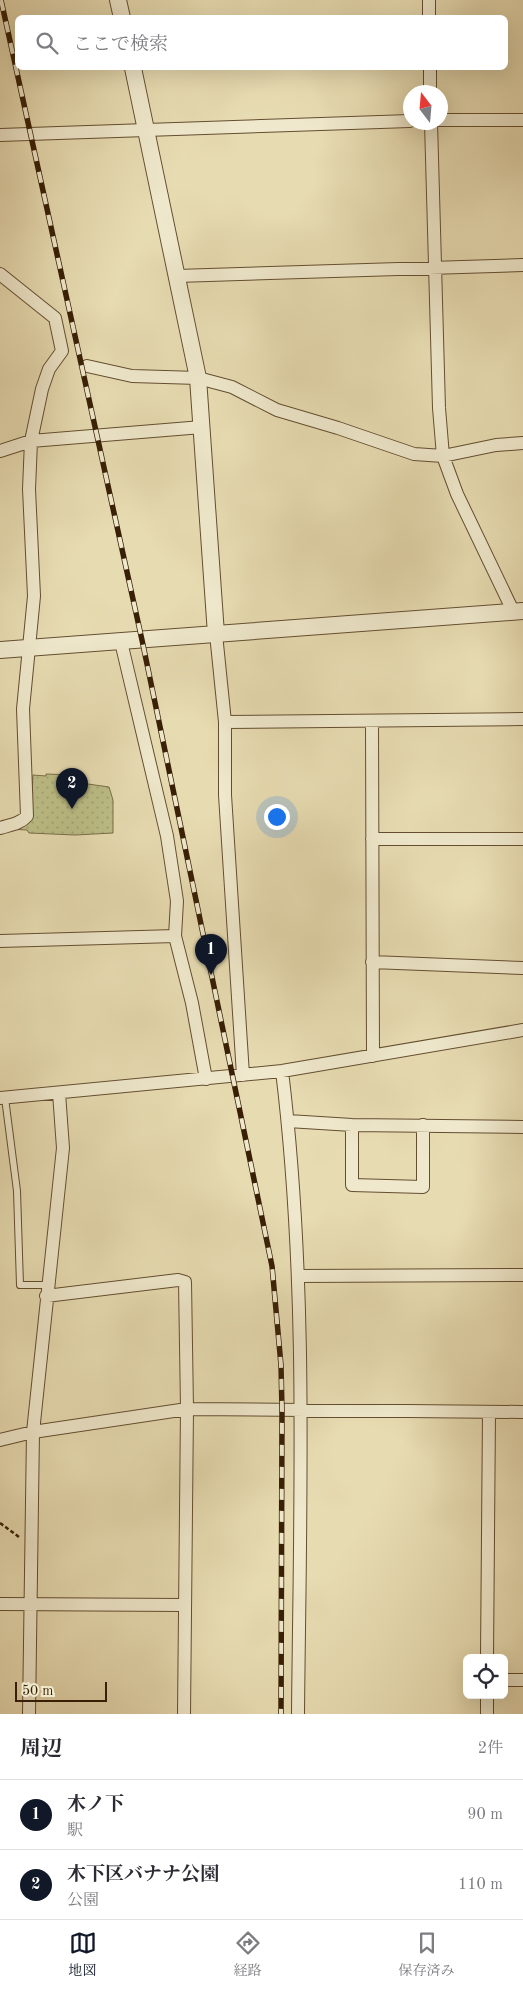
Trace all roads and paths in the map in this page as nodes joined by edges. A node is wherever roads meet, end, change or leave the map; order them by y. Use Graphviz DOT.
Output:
graph roads {
  1 [pos="118,0"];
  2 [pos="429,0"];
  3 [pos="121,15"];
  4 [pos="429,15"];
  5 [pos="133,70"];
  6 [pos="430,70"];
  7 [pos="430,85"];
  8 [pos="448,120"];
  9 [pos="523,120"];
  10 [pos="403,121"];
  11 [pos="146,130"];
  12 [pos="431,130"];
  13 [pos="0,135"];
  14 [pos="523,264"];
  15 [pos="434,268"];
  16 [pos="0,274"];
  17 [pos="176,276"];
  18 [pos="87,366"];
  19 [pos="198,378"];
  20 [pos="202,426"];
  21 [pos="31,441"];
  22 [pos="523,443"];
  23 [pos="0,451"];
  24 [pos="443,456"];
  25 [pos="518,611"];
  26 [pos="216,634"];
  27 [pos="121,642"];
  28 [pos="30,648"];
  29 [pos="0,650"];
  30 [pos="523,719"];
  31 [pos="372,721"];
  32 [pos="225,722"];
  33 [pos="0,828"];
  34 [pos="372,838"];
  35 [pos="523,839"];
  36 [pos="175,936"];
  37 [pos="0,941"];
  38 [pos="372,962"];
  39 [pos="523,968"];
  40 [pos="523,1030"];
  41 [pos="373,1056"];
  42 [pos="282,1071"];
  43 [pos="243,1075"];
  44 [pos="206,1079"];
  45 [pos="59,1092"];
  46 [pos="2,1098"];
  47 [pos="288,1121"];
  48 [pos="352,1125"];
  49 [pos="423,1125"];
  50 [pos="523,1127"];
  51 [pos="523,1275"];
  52 [pos="298,1276"];
  53 [pos="47,1290"];
  54 [pos="187,1409"];
  55 [pos="301,1410"];
  56 [pos="489,1412"];
  57 [pos="523,1412"];
  58 [pos="33,1432"];
  59 [pos="0,1440"];
  60 [pos="0,1523"];
  61 [pos="31,1542"];
  62 [pos="0,1604"];
  63 [pos="30,1604"];
  64 [pos="184,1605"];
  65 [pos="487,1654"];
  66 [pos="508,1680"];
  67 [pos="523,1680"];
  68 [pos="487,1699"];
  69 [pos="29,1714"];
  70 [pos="184,1714"];
  71 [pos="298,1714"];
  72 [pos="487,1714"];
  1 -- 3 [label="street"];
  2 -- 4 [label="street"];
  5 -- 11 [label="street"];
  6 -- 7 [label="street"];
  8 -- 9 [label="street"];
  10 -- 11 [label="street"];
  11 -- 13 [label="street"];
  11 -- 17 [label="street"];
  12 -- 15 [label="street"];
  14 -- 15 [label="street"];
  15 -- 17 [label="street"];
  15 -- 24 [label="street"];
  16 -- 21 [label="street"];
  17 -- 19 [label="street"];
  18 -- 19 [label="street"];
  19 -- 20 [label="street"];
  19 -- 24 [label="street"];
  20 -- 21 [label="street"];
  20 -- 26 [label="street"];
  21 -- 23 [label="street"];
  21 -- 28 [label="street"];
  22 -- 24 [label="street"];
  24 -- 25 [label="street"];
  25 -- 26 [label="street"];
  26 -- 27 [label="street"];
  26 -- 32 [label="street"];
  27 -- 28 [label="street"];
  27 -- 36 [label="street"];
  28 -- 29 [label="street"];
  28 -- 33 [label="street"];
  30 -- 31 [label="street"];
  31 -- 32 [label="street"];
  31 -- 34 [label="street"];
  32 -- 43 [label="street"];
  34 -- 35 [label="street"];
  34 -- 38 [label="street"];
  36 -- 37 [label="street"];
  36 -- 44 [label="street"];
  38 -- 39 [label="street"];
  38 -- 41 [label="street"];
  40 -- 41 [label="street"];
  41 -- 42 [label="street"];
  42 -- 43 [label="street"];
  42 -- 47 [label="street"];
  43 -- 44 [label="street"];
  44 -- 45 [label="street"];
  45 -- 46 [label="street"];
  45 -- 53 [label="street"];
  46 -- 53 [label="lane"];
  47 -- 48 [label="street"];
  47 -- 52 [label="street"];
  48 -- 49 [label="street"];
  48 -- 49 [label="street"];
  49 -- 50 [label="street"];
  51 -- 52 [label="street"];
  52 -- 55 [label="street"];
  53 -- 54 [label="street"];
  53 -- 58 [label="street"];
  54 -- 55 [label="street"];
  54 -- 58 [label="street"];
  54 -- 64 [label="street"];
  55 -- 56 [label="street"];
  55 -- 71 [label="street"];
  56 -- 57 [label="street"];
  56 -- 65 [label="street"];
  58 -- 59 [label="street"];
  58 -- 61 [label="street"];
  60 -- 61 [label="path"];
  61 -- 63 [label="street"];
  62 -- 63 [label="street"];
  63 -- 64 [label="street"];
  63 -- 69 [label="street"];
  64 -- 70 [label="street"];
  66 -- 67 [label="street"];
  68 -- 72 [label="street"];
}
